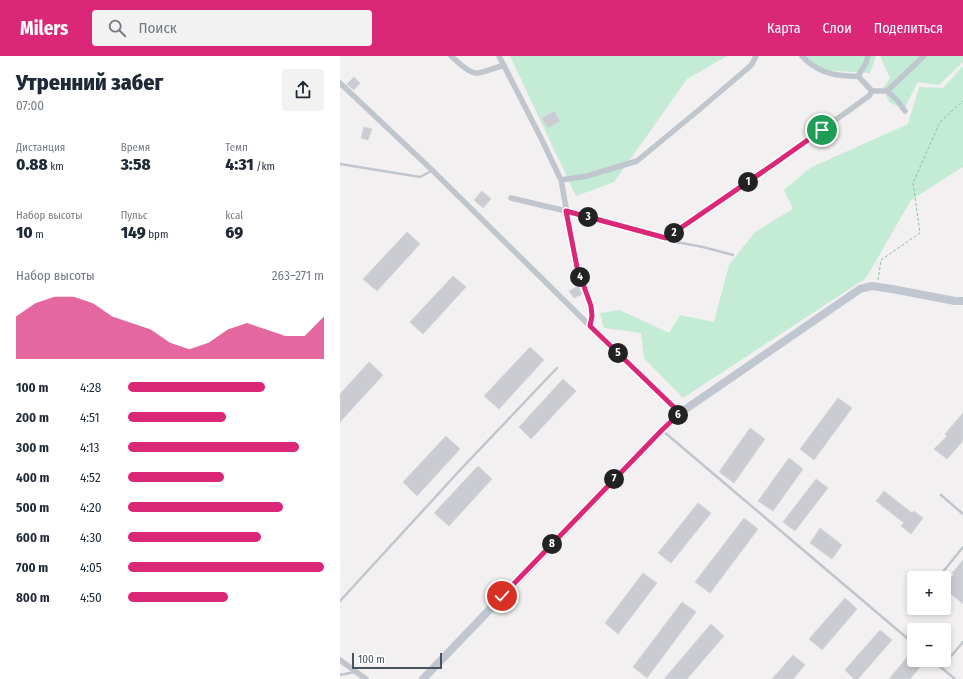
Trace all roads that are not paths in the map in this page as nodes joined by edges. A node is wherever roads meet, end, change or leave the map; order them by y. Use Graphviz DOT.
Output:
graph roads {
  1 [pos="451,56"];
  2 [pos="499,56"];
  3 [pos="756,56"];
  4 [pos="802,56"];
  5 [pos="868,56"];
  6 [pos="924,56"];
  7 [pos="504,65"];
  8 [pos="858,76"];
  9 [pos="340,83"];
  10 [pos="872,91"];
  11 [pos="887,91"];
  12 [pos="905,111"];
  13 [pos="340,164"];
  14 [pos="432,170"];
  15 [pos="561,180"];
  16 [pos="512,198"];
  17 [pos="566,211"];
  18 [pos="666,238"];
  19 [pos="733,255"];
  20 [pos="963,301"];
  21 [pos="590,326"];
  22 [pos="557,368"];
  23 [pos="680,413"];
  24 [pos="662,430"];
  25 [pos="940,495"];
  26 [pos="963,514"];
  27 [pos="963,547"];
  28 [pos="944,571"];
  29 [pos="340,601"];
  30 [pos="907,638"];
  31 [pos="963,642"];
  32 [pos="340,660"];
  33 [pos="941,668"];
  34 [pos="357,672"];
  35 [pos="340,674"];
  36 [pos="366,679"];
  37 [pos="423,679"];
  38 [pos="955,679"];
  1 -- 7 [label="street"];
  2 -- 7 [label="street"];
  3 -- 15 [label="street"];
  4 -- 8 [label="street"];
  5 -- 8 [label="street"];
  6 -- 11 [label="street"];
  7 -- 15 [label="street"];
  8 -- 10 [label="street"];
  9 -- 14 [label="street"];
  10 -- 11 [label="street"];
  10 -- 18 [label="street"];
  11 -- 12 [label="street"];
  13 -- 14 [label="lane"];
  14 -- 21 [label="street"];
  15 -- 17 [label="street"];
  16 -- 17 [label="street"];
  17 -- 18 [label="street"];
  17 -- 21 [label="street"];
  18 -- 19 [label="lane"];
  20 -- 23 [label="street"];
  21 -- 23 [label="street"];
  22 -- 29 [label="lane"];
  23 -- 24 [label="street"];
  24 -- 30 [label="lane"];
  24 -- 37 [label="street"];
  25 -- 26 [label="lane"];
  27 -- 28 [label="lane"];
  31 -- 33 [label="lane"];
  32 -- 34 [label="street"];
  33 -- 38 [label="lane"];
  34 -- 35 [label="lane"];
  34 -- 36 [label="street"];
}
